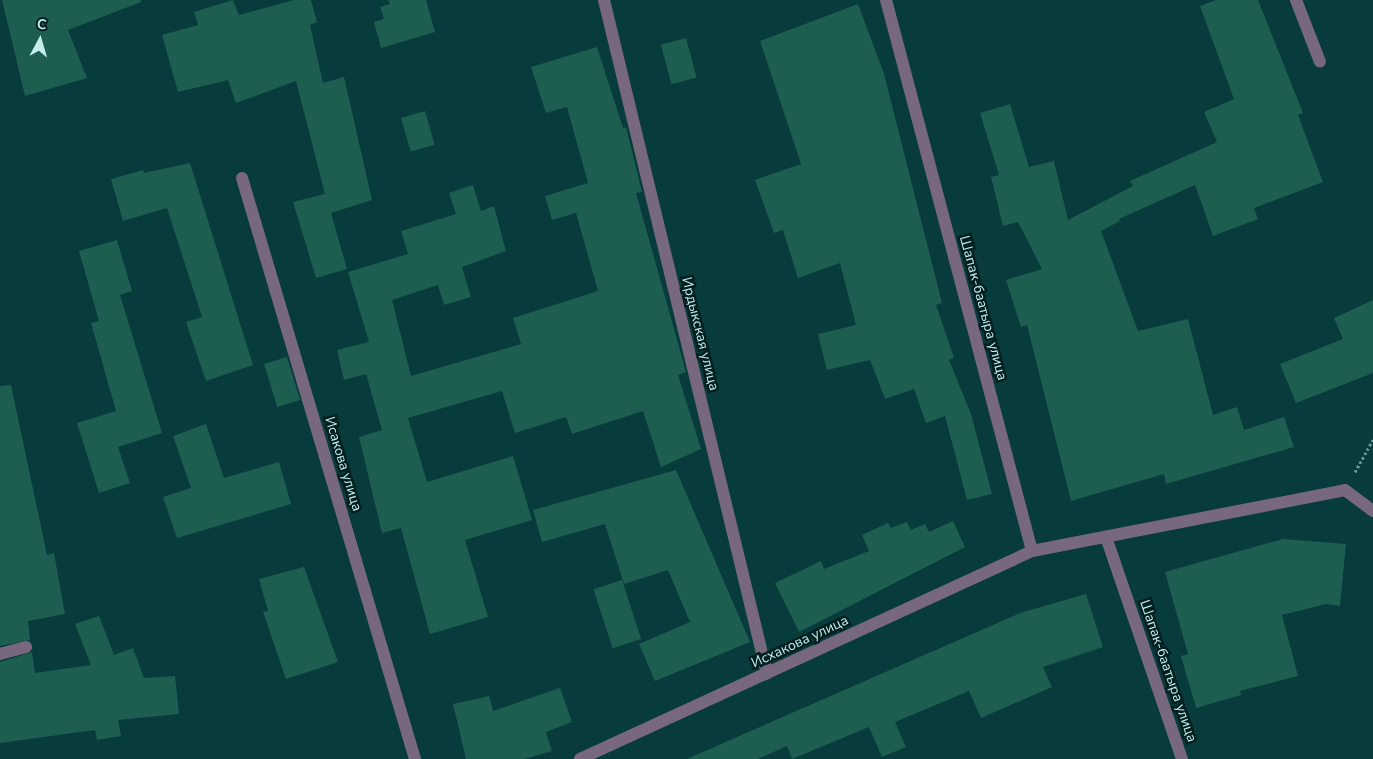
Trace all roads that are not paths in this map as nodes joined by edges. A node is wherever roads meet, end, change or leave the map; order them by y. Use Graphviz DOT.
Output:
graph roads {
  1 [pos="604,0"];
  2 [pos="886,0"];
  3 [pos="1296,0"];
  4 [pos="1320,62"];
  5 [pos="242,178"];
  6 [pos="1373,511"];
  7 [pos="1106,537"];
  8 [pos="1032,551"];
  9 [pos="26,647"];
  10 [pos="0,654"];
  11 [pos="767,674"];
  12 [pos="415,759"];
  13 [pos="580,759"];
  14 [pos="1182,759"];
  1 -- 11 [label="street, Ирдыкская улица"];
  2 -- 8 [label="street, Шапак-баатыра улица"];
  3 -- 4 [label="street"];
  5 -- 12 [label="street, Исакова улица"];
  6 -- 7 [label="street"];
  7 -- 8 [label="street"];
  7 -- 14 [label="street, Шапак-баатыра улица"];
  8 -- 11 [label="street, Исхакова улица"];
  9 -- 10 [label="street"];
  11 -- 13 [label="street, Исхакова улица"];
}
